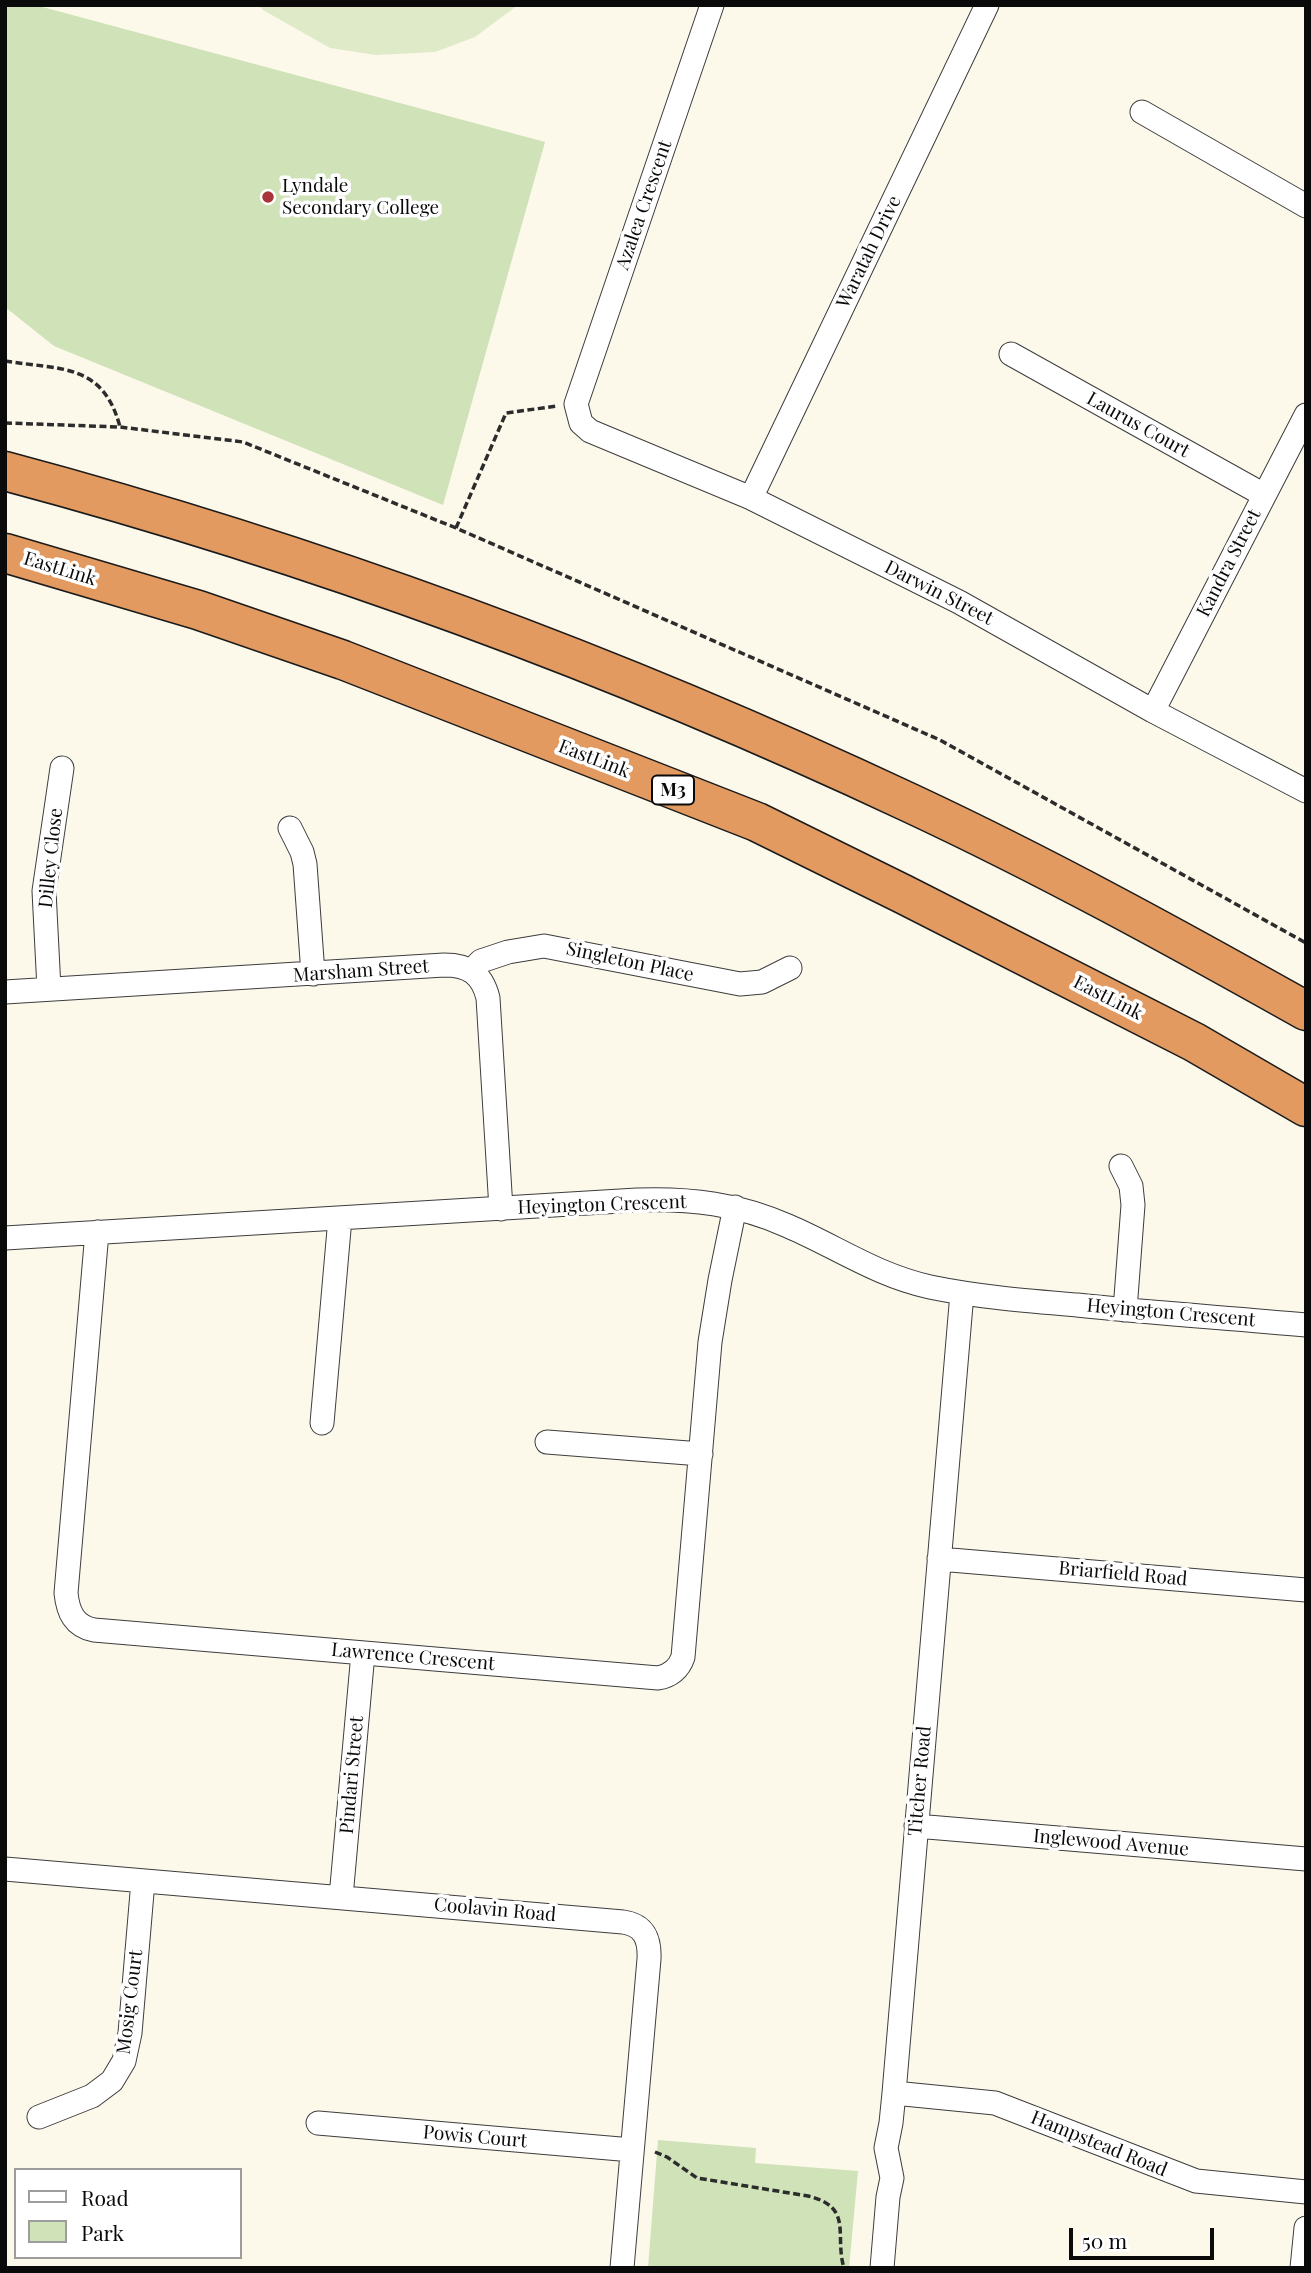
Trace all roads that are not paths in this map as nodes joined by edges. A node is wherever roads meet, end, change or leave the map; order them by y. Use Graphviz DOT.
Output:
graph roads {
  1 [pos="712,5"];
  2 [pos="987,5"];
  3 [pos="1142,112"];
  4 [pos="1306,206"];
  5 [pos="1012,355"];
  6 [pos="565,405"];
  7 [pos="1306,415"];
  8 [pos="5,471"];
  9 [pos="1264,495"];
  10 [pos="751,498"];
  11 [pos="5,553"];
  12 [pos="1153,711"];
  13 [pos="62,768"];
  14 [pos="1306,791"];
  15 [pos="290,828"];
  16 [pos="790,968"];
  17 [pos="472,970"];
  18 [pos="313,974"];
  19 [pos="49,989"];
  20 [pos="5,992"];
  21 [pos="1306,1011"];
  22 [pos="1306,1107"];
  23 [pos="1121,1166"];
  24 [pos="736,1207"];
  25 [pos="501,1209"];
  26 [pos="340,1218"];
  27 [pos="97,1232"];
  28 [pos="5,1238"];
  29 [pos="962,1293"];
  30 [pos="1125,1310"];
  31 [pos="1306,1325"];
  32 [pos="321,1423"];
  33 [pos="547,1442"];
  34 [pos="701,1454"];
  35 [pos="939,1559"];
  36 [pos="1306,1590"];
  37 [pos="363,1653"];
  38 [pos="916,1826"];
  39 [pos="1306,1859"];
  40 [pos="5,1869"];
  41 [pos="143,1881"];
  42 [pos="341,1897"];
  43 [pos="894,2093"];
  44 [pos="39,2117"];
  45 [pos="318,2123"];
  46 [pos="644,2151"];
  47 [pos="1306,2192"];
  48 [pos="1306,2228"];
  49 [pos="622,2268"];
  50 [pos="882,2268"];
  51 [pos="1302,2268"];
  1 -- 6 [label="street, Azalea Crescent"];
  2 -- 10 [label="street, Waratah Drive"];
  3 -- 4 [label="street"];
  5 -- 9 [label="street, Laurus Court"];
  6 -- 10 [label="street, Darwin Street"];
  7 -- 9 [label="street, Kandra Street"];
  8 -- 21 [label="highway"];
  9 -- 12 [label="street, Kandra Street"];
  10 -- 12 [label="street, Darwin Street"];
  11 -- 22 [label="highway, EastLink / M3"];
  12 -- 14 [label="street, Darwin Street"];
  13 -- 19 [label="street, Dilley Close"];
  15 -- 18 [label="street"];
  16 -- 17 [label="street, Singleton Place"];
  17 -- 18 [label="street, Marsham Street"];
  17 -- 25 [label="street"];
  18 -- 19 [label="street, Marsham Street"];
  19 -- 20 [label="street, Marsham Street"];
  23 -- 30 [label="street"];
  24 -- 25 [label="street, Heyington Crescent"];
  24 -- 29 [label="street, Heyington Crescent"];
  24 -- 34 [label="street, Lawrence Crescent"];
  25 -- 26 [label="street, Heyington Crescent"];
  26 -- 27 [label="street, Heyington Crescent"];
  26 -- 32 [label="street"];
  27 -- 28 [label="street, Heyington Crescent"];
  27 -- 37 [label="street, Lawrence Crescent"];
  29 -- 30 [label="street, Heyington Crescent"];
  29 -- 35 [label="street, Titcher Road"];
  30 -- 31 [label="street, Heyington Crescent"];
  33 -- 34 [label="street"];
  34 -- 37 [label="street, Lawrence Crescent"];
  35 -- 36 [label="street, Briarfield Road"];
  35 -- 38 [label="street, Titcher Road"];
  37 -- 42 [label="street, Pindari Street"];
  38 -- 39 [label="street, Inglewood Avenue"];
  38 -- 43 [label="street, Titcher Road"];
  40 -- 41 [label="street, Coolavin Road"];
  41 -- 42 [label="street, Coolavin Road"];
  41 -- 44 [label="street, Mosig Court"];
  42 -- 46 [label="street, Coolavin Road"];
  43 -- 47 [label="street, Hampstead Road"];
  43 -- 50 [label="street, Titcher Road"];
  45 -- 46 [label="street, Powis Court"];
  46 -- 49 [label="street, Coolavin Road"];
  48 -- 51 [label="street"];
}
